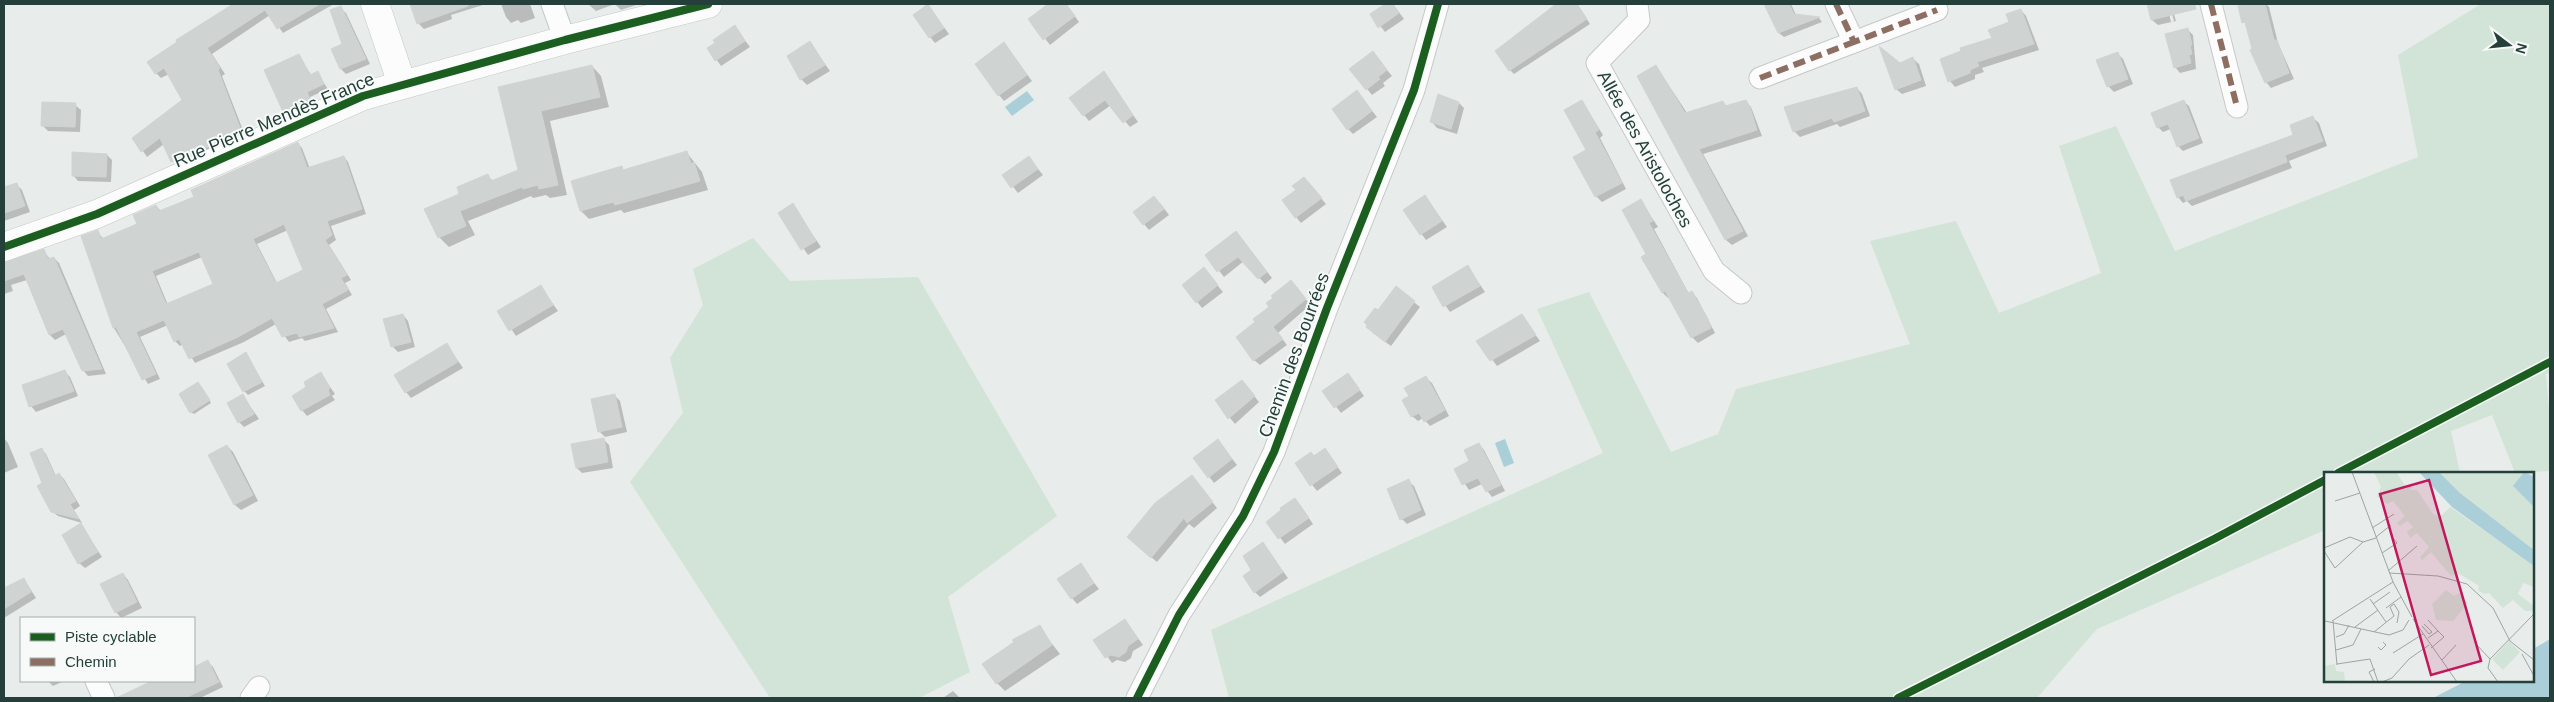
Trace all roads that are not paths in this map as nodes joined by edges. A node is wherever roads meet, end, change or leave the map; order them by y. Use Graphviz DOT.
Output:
graph roads {
  1 [pos="375,4"];
  2 [pos="552,4"];
  3 [pos="708,4"];
  4 [pos="1438,4"];
  5 [pos="1638,4"];
  6 [pos="1836,4"];
  7 [pos="2210,4"];
  8 [pos="1936,10"];
  9 [pos="565,40"];
  10 [pos="1854,42"];
  11 [pos="1760,78"];
  12 [pos="402,84"];
  13 [pos="2237,107"];
  14 [pos="4,247"];
  15 [pos="1740,293"];
  16 [pos="96,682"];
  17 [pos="104,698"];
  18 [pos="1137,698"];
  1 -- 12 [label="street"];
  2 -- 9 [label="street"];
  3 -- 9 [label="street, Rue Pierre Mendès France"];
  4 -- 18 [label="street, Chemin des Bourrées"];
  5 -- 15 [label="street, Allée des Aristoloches"];
  6 -- 10 [label="street"];
  7 -- 13 [label="street"];
  8 -- 10 [label="street"];
  9 -- 12 [label="street, Rue Pierre Mendès France"];
  10 -- 11 [label="street"];
  12 -- 14 [label="street, Rue Pierre Mendès France"];
  16 -- 17 [label="street"];
}
